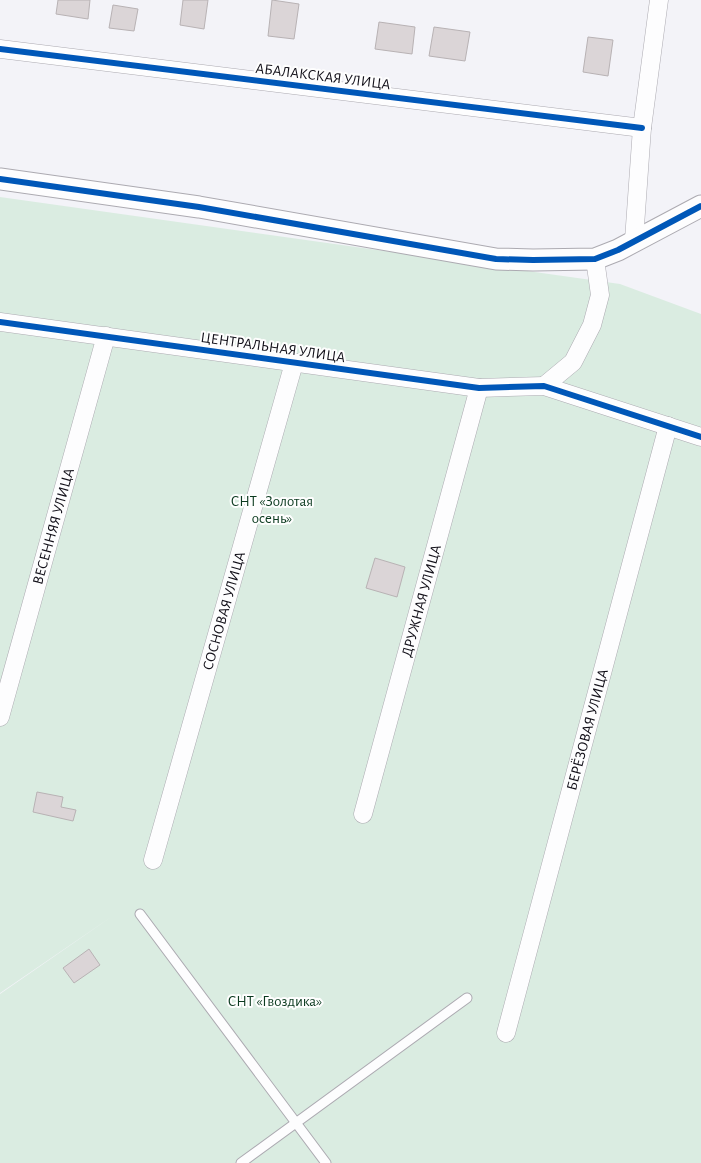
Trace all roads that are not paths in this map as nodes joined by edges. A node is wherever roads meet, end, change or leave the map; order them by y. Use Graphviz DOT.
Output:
graph roads {
  1 [pos="659,0"];
  2 [pos="0,49"];
  3 [pos="642,128"];
  4 [pos="0,179"];
  5 [pos="701,206"];
  6 [pos="634,240"];
  7 [pos="595,258"];
  8 [pos="0,322"];
  9 [pos="106,336"];
  10 [pos="294,363"];
  11 [pos="544,386"];
  12 [pos="479,388"];
  13 [pos="668,426"];
  14 [pos="701,436"];
  15 [pos="0,717"];
  16 [pos="363,814"];
  17 [pos="153,860"];
  18 [pos="140,914"];
  19 [pos="467,998"];
  20 [pos="506,1033"];
  21 [pos="296,1122"];
  22 [pos="242,1163"];
  23 [pos="326,1163"];
  1 -- 3 [label="street"];
  2 -- 3 [label="street, АБАЛАКСКАЯ УЛИЦА"];
  3 -- 6 [label="street"];
  4 -- 7 [label="street"];
  5 -- 6 [label="street"];
  6 -- 7 [label="street"];
  7 -- 11 [label="street"];
  8 -- 9 [label="street, ЦЕНТРАЛЬНАЯ УЛИЦА"];
  9 -- 10 [label="street, ЦЕНТРАЛЬНАЯ УЛИЦА"];
  9 -- 15 [label="street, ВЕСЕННЯЯ УЛИЦА"];
  10 -- 12 [label="street, ЦЕНТРАЛЬНАЯ УЛИЦА"];
  10 -- 17 [label="street, СОСНОВАЯ УЛИЦА"];
  11 -- 12 [label="street, ЦЕНТРАЛЬНАЯ УЛИЦА"];
  11 -- 13 [label="street, ЦЕНТРАЛЬНАЯ УЛИЦА"];
  12 -- 16 [label="street, ДРУЖНАЯ УЛИЦА"];
  13 -- 14 [label="street, ЦЕНТРАЛЬНАЯ УЛИЦА"];
  13 -- 20 [label="street, БЕРЁЗОВАЯ УЛИЦА"];
  18 -- 21 [label="lane"];
  19 -- 21 [label="lane"];
  21 -- 22 [label="lane"];
  21 -- 23 [label="lane"];
}
